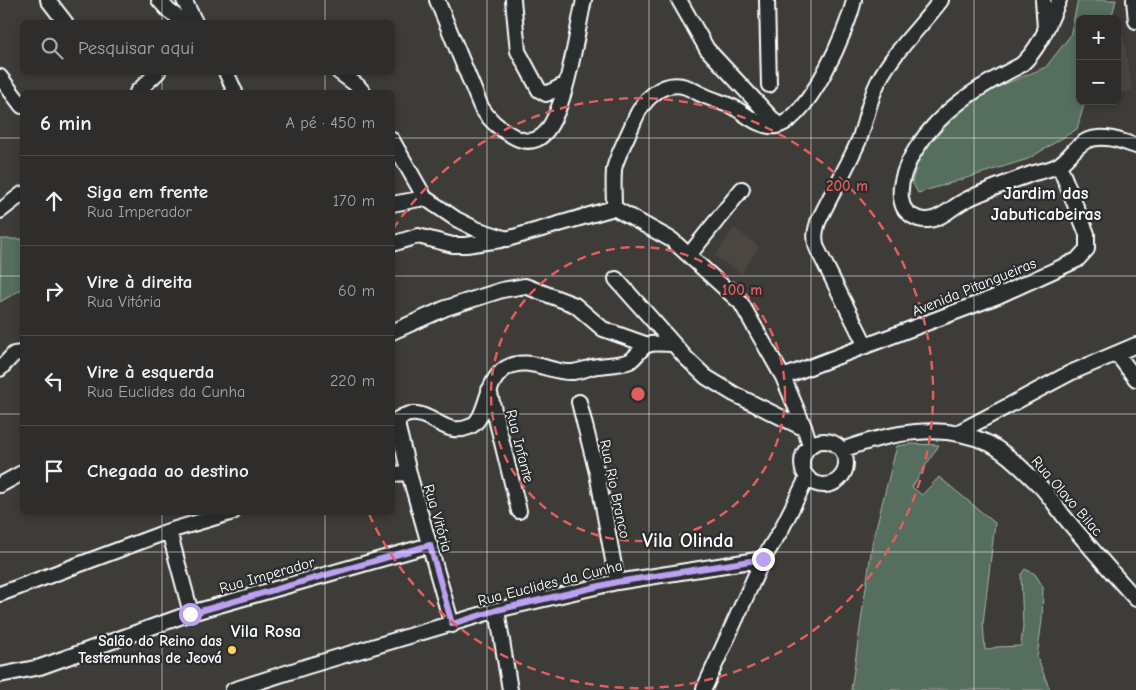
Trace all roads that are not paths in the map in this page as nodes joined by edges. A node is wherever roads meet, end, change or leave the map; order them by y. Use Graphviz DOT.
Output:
graph roads {
  1 [pos="48,0"];
  2 [pos="159,0"];
  3 [pos="184,0"];
  4 [pos="437,0"];
  5 [pos="513,0"];
  6 [pos="584,0"];
  7 [pos="679,0"];
  8 [pos="767,0"];
  9 [pos="941,0"];
  10 [pos="1043,0"];
  11 [pos="1059,0"];
  12 [pos="1134,0"];
  13 [pos="855,1"];
  14 [pos="63,20"];
  15 [pos="182,20"];
  16 [pos="194,20"];
  17 [pos="1136,21"];
  18 [pos="1045,29"];
  19 [pos="155,75"];
  20 [pos="227,75"];
  21 [pos="343,75"];
  22 [pos="0,77"];
  23 [pos="566,84"];
  24 [pos="769,85"];
  25 [pos="139,90"];
  26 [pos="233,90"];
  27 [pos="361,90"];
  28 [pos="20,103"];
  29 [pos="778,125"];
  30 [pos="395,145"];
  31 [pos="1136,146"];
  32 [pos="1059,165"];
  33 [pos="742,189"];
  34 [pos="20,196"];
  35 [pos="425,198"];
  36 [pos="395,203"];
  37 [pos="614,208"];
  38 [pos="0,211"];
  39 [pos="507,239"];
  40 [pos="395,243"];
  41 [pos="688,255"];
  42 [pos="616,279"];
  43 [pos="395,331"];
  44 [pos="673,344"];
  45 [pos="648,345"];
  46 [pos="1136,345"];
  47 [pos="866,346"];
  48 [pos="20,353"];
  49 [pos="1117,354"];
  50 [pos="0,369"];
  51 [pos="783,377"];
  52 [pos="1136,379"];
  53 [pos="489,389"];
  54 [pos="579,402"];
  55 [pos="805,429"];
  56 [pos="957,433"];
  57 [pos="810,446"];
  58 [pos="842,450"];
  59 [pos="408,473"];
  60 [pos="20,474"];
  61 [pos="395,474"];
  62 [pos="807,478"];
  63 [pos="0,485"];
  64 [pos="520,511"];
  65 [pos="223,515"];
  66 [pos="169,531"];
  67 [pos="430,545"];
  68 [pos="763,559"];
  69 [pos="617,582"];
  70 [pos="0,594"];
  71 [pos="1136,599"];
  72 [pos="497,610"];
  73 [pos="190,614"];
  74 [pos="452,624"];
  75 [pos="0,675"];
  76 [pos="704,688"];
  77 [pos="233,690"];
  78 [pos="510,690"];
  1 -- 14 [label="street"];
  2 -- 15 [label="street"];
  3 -- 16 [label="street"];
  4 -- 23 [label="street"];
  5 -- 23 [label="street"];
  6 -- 23 [label="street"];
  7 -- 29 [label="street"];
  8 -- 24 [label="street"];
  9 -- 47 [label="street"];
  10 -- 18 [label="street"];
  11 -- 18 [label="street"];
  12 -- 17 [label="street"];
  13 -- 29 [label="street"];
  18 -- 32 [label="street"];
  19 -- 25 [label="street"];
  20 -- 26 [label="street"];
  21 -- 27 [label="street"];
  22 -- 28 [label="street"];
  29 -- 37 [label="street"];
  30 -- 35 [label="street"];
  31 -- 32 [label="street"];
  32 -- 47 [label="street, Avenida Pitangueiras"];
  33 -- 41 [label="street"];
  34 -- 38 [label="street"];
  35 -- 36 [label="street"];
  35 -- 39 [label="street"];
  37 -- 39 [label="street"];
  37 -- 41 [label="street"];
  39 -- 40 [label="street"];
  41 -- 51 [label="street"];
  42 -- 44 [label="street"];
  43 -- 45 [label="street"];
  44 -- 45 [label="street"];
  44 -- 55 [label="street"];
  45 -- 53 [label="street"];
  46 -- 49 [label="street"];
  47 -- 51 [label="street, Avenida Pitangueiras"];
  48 -- 50 [label="street"];
  49 -- 52 [label="street"];
  49 -- 56 [label="street"];
  51 -- 55 [label="street"];
  53 -- 59 [label="street, Rua Vitória"];
  53 -- 64 [label="street, Rua Infante"];
  54 -- 69 [label="street, Rua Rio Branco"];
  55 -- 57 [label="street"];
  56 -- 58 [label="street, Rua Olavo Bilac"];
  56 -- 71 [label="street, Rua Olavo Bilac"];
  57 -- 58 [label="street"];
  57 -- 62 [label="street"];
  58 -- 62 [label="street"];
  59 -- 61 [label="street"];
  59 -- 67 [label="street, Rua Vitória"];
  60 -- 63 [label="street"];
  62 -- 68 [label="street"];
  65 -- 66 [label="street"];
  66 -- 70 [label="street"];
  66 -- 73 [label="street"];
  67 -- 73 [label="street, Rua Imperador"];
  67 -- 74 [label="street, Rua Vitória"];
  68 -- 69 [label="street, Rua Euclides da Cunha"];
  68 -- 76 [label="street"];
  69 -- 72 [label="street, Rua Euclides da Cunha"];
  72 -- 74 [label="street, Rua Euclides da Cunha"];
  72 -- 78 [label="street"];
  73 -- 75 [label="street, Rua Imperador"];
  74 -- 77 [label="street, Rua Euclides da Cunha"];
}
